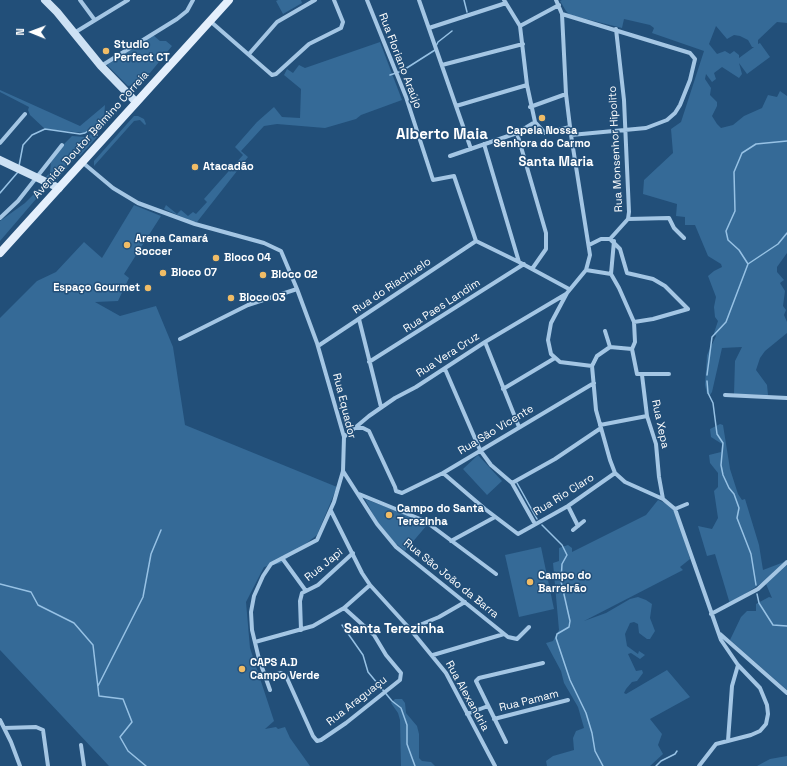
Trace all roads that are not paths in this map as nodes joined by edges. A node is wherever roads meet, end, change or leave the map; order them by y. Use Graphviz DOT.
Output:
graph roads {
  1 [pos="45,0"];
  2 [pos="80,0"];
  3 [pos="128,0"];
  4 [pos="193,0"];
  5 [pos="229,0"];
  6 [pos="315,0"];
  7 [pos="334,0"];
  8 [pos="367,0"];
  9 [pos="419,0"];
  10 [pos="556,0"];
  11 [pos="505,2"];
  12 [pos="559,5"];
  13 [pos="562,14"];
  14 [pos="94,19"];
  15 [pos="210,22"];
  16 [pos="520,26"];
  17 [pos="429,28"];
  18 [pos="616,29"];
  19 [pos="73,33"];
  20 [pos="523,44"];
  21 [pos="249,54"];
  22 [pos="442,65"];
  23 [pos="102,66"];
  24 [pos="527,85"];
  25 [pos="566,94"];
  26 [pos="136,102"];
  27 [pos="456,106"];
  28 [pos="530,108"];
  29 [pos="25,114"];
  30 [pos="535,122"];
  31 [pos="570,127"];
  32 [pos="626,131"];
  33 [pos="517,133"];
  34 [pos="571,135"];
  35 [pos="0,143"];
  36 [pos="484,144"];
  37 [pos="62,145"];
  38 [pos="471,149"];
  39 [pos="450,156"];
  40 [pos="0,160"];
  41 [pos="82,162"];
  42 [pos="36,176"];
  43 [pos="59,188"];
  44 [pos="0,218"];
  45 [pos="628,219"];
  46 [pos="684,238"];
  47 [pos="612,240"];
  48 [pos="476,241"];
  49 [pos="589,246"];
  50 [pos="1,252"];
  51 [pos="519,262"];
  52 [pos="524,264"];
  53 [pos="532,269"];
  54 [pos="586,270"];
  55 [pos="611,274"];
  56 [pos="298,289"];
  57 [pos="568,291"];
  58 [pos="359,319"];
  59 [pos="634,322"];
  60 [pos="605,331"];
  61 [pos="180,339"];
  62 [pos="485,342"];
  63 [pos="635,342"];
  64 [pos="641,343"];
  65 [pos="318,346"];
  66 [pos="610,347"];
  67 [pos="632,349"];
  68 [pos="555,358"];
  69 [pos="369,362"];
  70 [pos="592,366"];
  71 [pos="445,369"];
  72 [pos="669,374"];
  73 [pos="640,375"];
  74 [pos="594,383"];
  75 [pos="503,389"];
  76 [pos="725,395"];
  77 [pos="787,398"];
  78 [pos="381,407"];
  79 [pos="647,416"];
  80 [pos="519,427"];
  81 [pos="600,427"];
  82 [pos="354,428"];
  83 [pos="344,437"];
  84 [pos="480,450"];
  85 [pos="343,471"];
  86 [pos="443,473"];
  87 [pos="615,473"];
  88 [pos="512,484"];
  89 [pos="358,494"];
  90 [pos="663,499"];
  91 [pos="687,504"];
  92 [pos="568,506"];
  93 [pos="675,509"];
  94 [pos="331,511"];
  95 [pos="494,517"];
  96 [pos="584,522"];
  97 [pos="535,524"];
  98 [pos="578,526"];
  99 [pos="573,530"];
  100 [pos="451,541"];
  101 [pos="353,553"];
  102 [pos="282,558"];
  103 [pos="787,562"];
  104 [pos="496,574"];
  105 [pos="370,585"];
  106 [pos="306,591"];
  107 [pos="465,602"];
  108 [pos="344,608"];
  109 [pos="712,614"];
  110 [pos="529,627"];
  111 [pos="410,629"];
  112 [pos="301,630"];
  113 [pos="718,632"];
  114 [pos="504,634"];
  115 [pos="255,642"];
  116 [pos="433,655"];
  117 [pos="543,663"];
  118 [pos="738,665"];
  119 [pos="266,677"];
  120 [pos="270,690"];
  121 [pos="787,693"];
  122 [pos="568,700"];
  123 [pos="488,706"];
  124 [pos="466,714"];
  125 [pos="494,719"];
  126 [pos="0,720"];
  127 [pos="4,728"];
  128 [pos="728,741"];
  129 [pos="506,742"];
  130 [pos="81,745"];
  131 [pos="20,766"];
  132 [pos="48,766"];
  133 [pos="84,766"];
  134 [pos="495,766"];
  135 [pos="699,766"];
  1 -- 19 [label="street"];
  2 -- 14 [label="street"];
  3 -- 14 [label="street"];
  4 -- 23 [label="street"];
  5 -- 15 [label="main road, Avenida Doutor Belmino Correia"];
  6 -- 21 [label="street"];
  7 -- 21 [label="street"];
  8 -- 48 [label="street, Rua Floriano Araújo"];
  9 -- 17 [label="street"];
  10 -- 12 [label="street"];
  11 -- 16 [label="street"];
  11 -- 17 [label="street"];
  12 -- 13 [label="street"];
  12 -- 16 [label="street"];
  13 -- 18 [label="street"];
  13 -- 25 [label="street"];
  14 -- 19 [label="street"];
  15 -- 21 [label="street"];
  15 -- 26 [label="main road, Avenida Doutor Belmino Correia"];
  16 -- 20 [label="street"];
  17 -- 22 [label="street"];
  18 -- 32 [label="street, Rua Monsenhor Hipolito"];
  18 -- 32 [label="street"];
  19 -- 23 [label="street"];
  20 -- 22 [label="street"];
  20 -- 24 [label="street"];
  22 -- 27 [label="street"];
  23 -- 26 [label="street"];
  24 -- 27 [label="street"];
  24 -- 28 [label="street"];
  25 -- 28 [label="street"];
  25 -- 31 [label="street"];
  26 -- 41 [label="main road, Avenida Doutor Belmino Correia"];
  27 -- 38 [label="street"];
  28 -- 30 [label="street"];
  29 -- 35 [label="street"];
  30 -- 31 [label="street"];
  30 -- 33 [label="street"];
  31 -- 34 [label="street"];
  32 -- 34 [label="street"];
  32 -- 45 [label="street, Rua Monsenhor Hipolito"];
  33 -- 36 [label="street"];
  33 -- 53 [label="street"];
  34 -- 49 [label="street"];
  36 -- 38 [label="street"];
  36 -- 51 [label="street"];
  37 -- 42 [label="street"];
  38 -- 39 [label="street"];
  40 -- 42 [label="street"];
  41 -- 43 [label="main road, Avenida Doutor Belmino Correia"];
  41 -- 56 [label="street, Rua Equador"];
  42 -- 43 [label="street"];
  42 -- 44 [label="street"];
  43 -- 50 [label="main road, Avenida Doutor Belmino Correia"];
  45 -- 46 [label="street"];
  45 -- 47 [label="street, Rua Monsenhor Hipolito"];
  47 -- 49 [label="street"];
  47 -- 55 [label="street"];
  47 -- 59 [label="street"];
  48 -- 51 [label="street"];
  48 -- 58 [label="street, Rua do Riachuelo"];
  49 -- 54 [label="street"];
  51 -- 52 [label="street"];
  52 -- 53 [label="street"];
  52 -- 69 [label="street, Rua Paes Landim"];
  53 -- 57 [label="street"];
  54 -- 55 [label="street"];
  54 -- 57 [label="street"];
  55 -- 59 [label="street"];
  56 -- 61 [label="street"];
  56 -- 65 [label="street, Rua Equador"];
  57 -- 62 [label="street, Rua Vera Cruz"];
  57 -- 68 [label="street"];
  58 -- 65 [label="street, Rua do Riachuelo"];
  58 -- 69 [label="street"];
  59 -- 63 [label="street"];
  60 -- 66 [label="street"];
  62 -- 71 [label="street, Rua Vera Cruz"];
  62 -- 75 [label="street"];
  63 -- 64 [label="street"];
  63 -- 67 [label="street"];
  65 -- 83 [label="street, Rua Equador"];
  66 -- 67 [label="street"];
  66 -- 70 [label="street"];
  67 -- 73 [label="street, Rua Xepa"];
  68 -- 70 [label="street"];
  68 -- 75 [label="street"];
  69 -- 78 [label="street"];
  70 -- 74 [label="street"];
  71 -- 78 [label="street, Rua Vera Cruz"];
  71 -- 84 [label="street"];
  72 -- 73 [label="street"];
  73 -- 79 [label="street, Rua Xepa"];
  74 -- 80 [label="street, Rua São Vicente"];
  74 -- 81 [label="street"];
  75 -- 80 [label="street"];
  76 -- 77 [label="street"];
  78 -- 82 [label="street, Rua Vera Cruz"];
  79 -- 81 [label="street"];
  79 -- 90 [label="street, Rua Xepa"];
  80 -- 84 [label="street, Rua São Vicente"];
  81 -- 87 [label="street"];
  81 -- 88 [label="street"];
  82 -- 83 [label="street, Rua Vera Cruz"];
  82 -- 86 [label="street, Rua São Vicente"];
  83 -- 85 [label="street, Rua Equador"];
  84 -- 86 [label="street, Rua São Vicente"];
  84 -- 88 [label="street"];
  85 -- 89 [label="street, Rua São João da Barra"];
  85 -- 94 [label="street, Rua Equador"];
  86 -- 95 [label="street"];
  87 -- 90 [label="street"];
  87 -- 92 [label="street, Rua Rio Claro"];
  88 -- 97 [label="street"];
  89 -- 100 [label="street"];
  89 -- 107 [label="street, Rua São João da Barra"];
  90 -- 93 [label="street"];
  91 -- 93 [label="street"];
  92 -- 97 [label="street, Rua Rio Claro"];
  92 -- 98 [label="street"];
  93 -- 109 [label="street"];
  94 -- 101 [label="street, Rua Alexandria"];
  94 -- 102 [label="street, Rua Equador"];
  95 -- 97 [label="street, Rua Rio Claro"];
  95 -- 100 [label="street"];
  96 -- 98 [label="street"];
  98 -- 99 [label="street"];
  100 -- 104 [label="street"];
  101 -- 105 [label="street, Rua Alexandria"];
  101 -- 106 [label="street, Rua Japi"];
  102 -- 106 [label="street"];
  102 -- 115 [label="street, Rua Equador"];
  103 -- 109 [label="street"];
  105 -- 108 [label="street"];
  105 -- 111 [label="street, Rua Alexandria"];
  106 -- 112 [label="street"];
  107 -- 111 [label="street"];
  107 -- 114 [label="street, Rua São João da Barra"];
  108 -- 112 [label="street"];
  108 -- 119 [label="street, Rua Araguaçu"];
  109 -- 113 [label="street"];
  110 -- 114 [label="street"];
  111 -- 116 [label="street, Rua Alexandria"];
  112 -- 115 [label="street"];
  113 -- 118 [label="street"];
  113 -- 121 [label="street"];
  114 -- 116 [label="street"];
  115 -- 119 [label="street, Rua Equador"];
  116 -- 124 [label="street, Rua Alexandria"];
  117 -- 123 [label="street"];
  118 -- 128 [label="street"];
  118 -- 128 [label="street"];
  119 -- 120 [label="street, Rua Equador"];
  122 -- 125 [label="street, Rua Pamam"];
  123 -- 124 [label="street"];
  123 -- 125 [label="street"];
  124 -- 134 [label="street, Rua Alexandria"];
  125 -- 129 [label="street"];
  126 -- 127 [label="street"];
  127 -- 131 [label="street"];
  127 -- 132 [label="street"];
  128 -- 135 [label="street"];
  130 -- 133 [label="street"];
}
